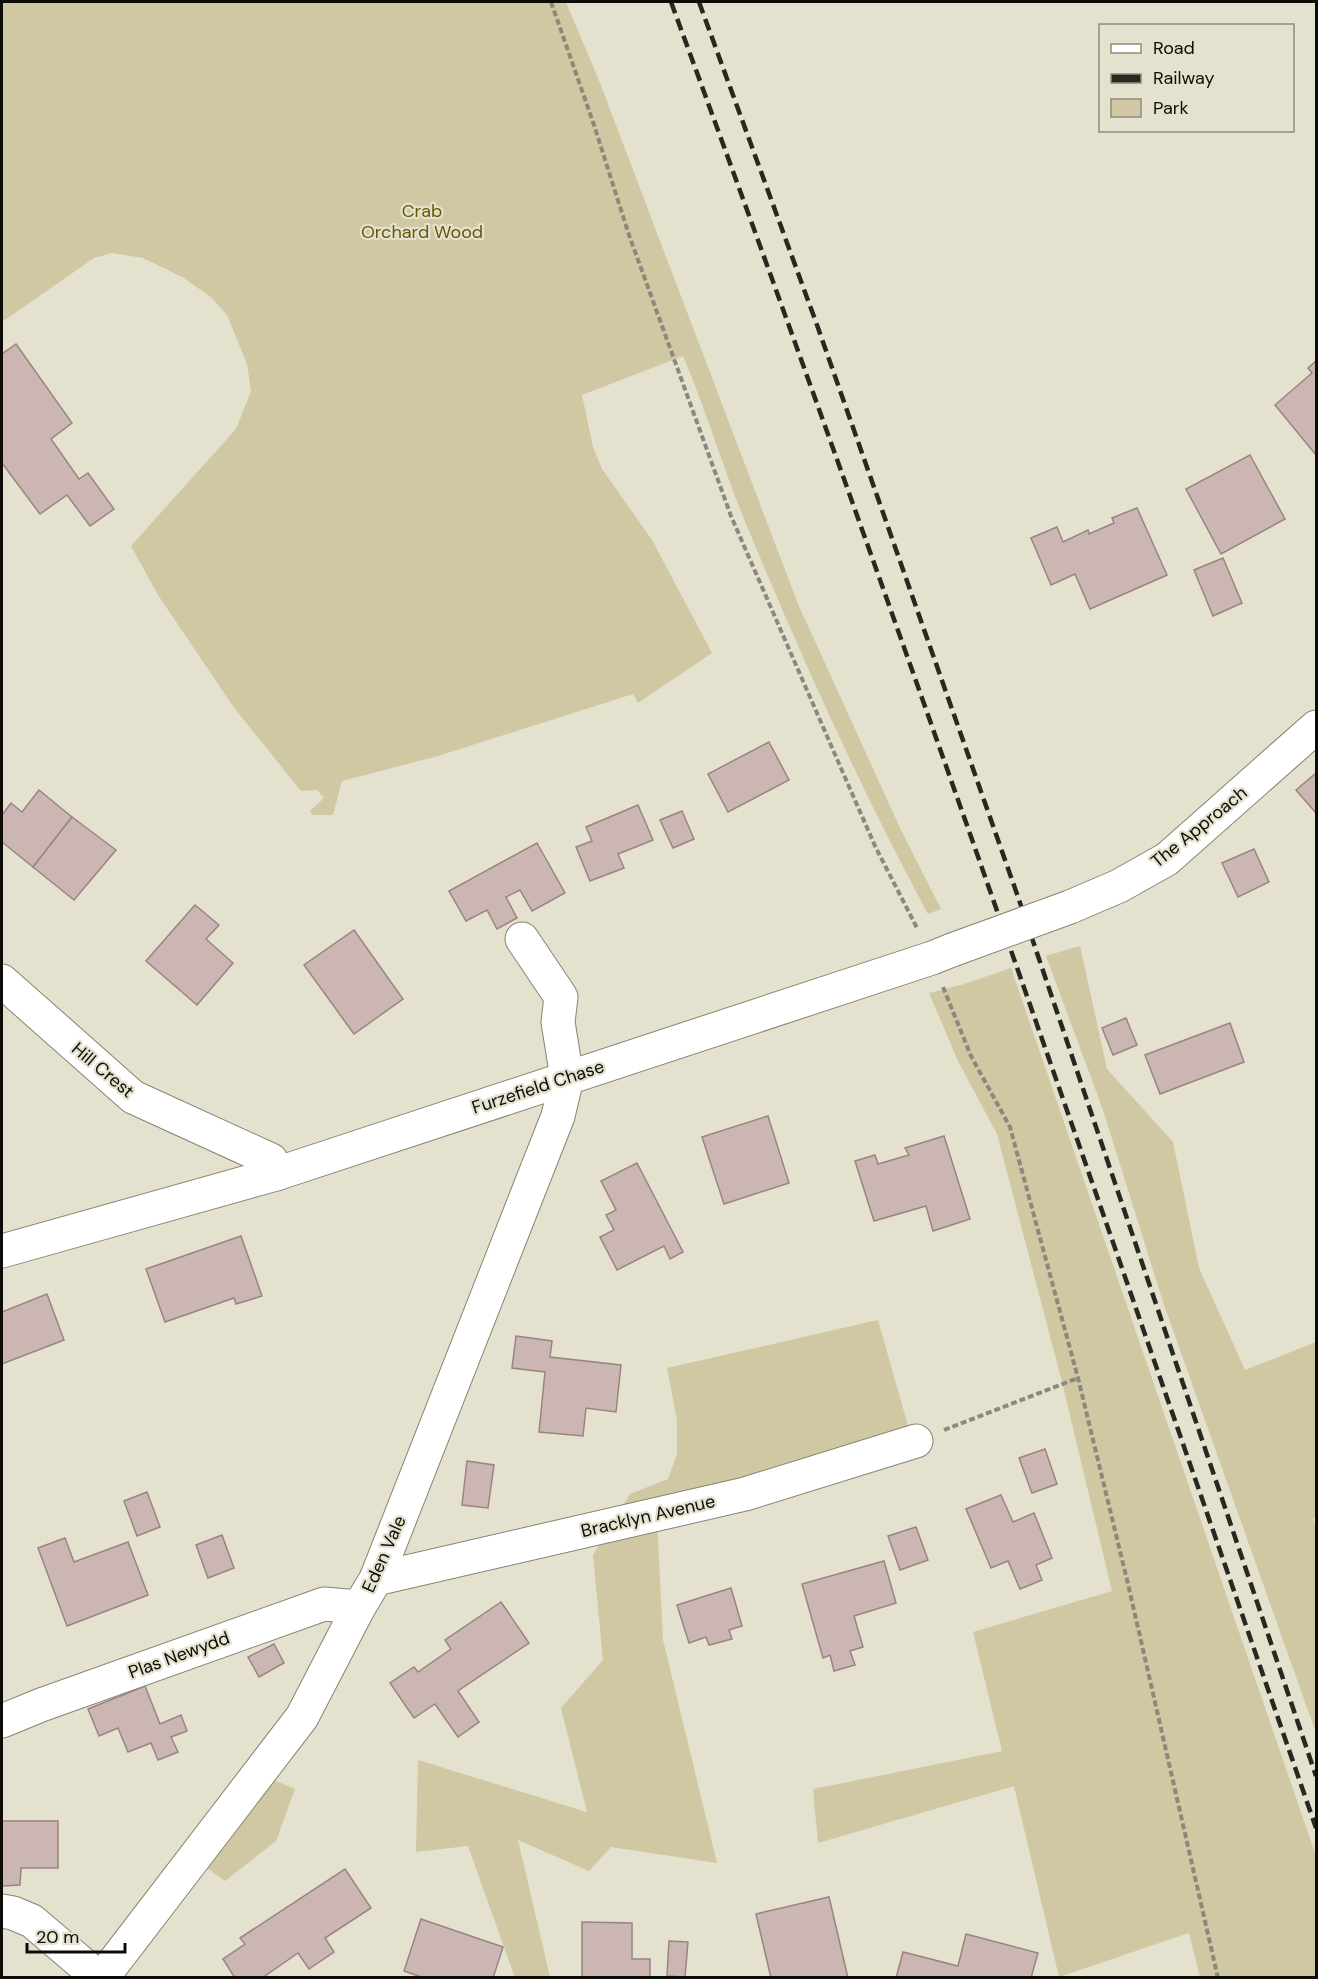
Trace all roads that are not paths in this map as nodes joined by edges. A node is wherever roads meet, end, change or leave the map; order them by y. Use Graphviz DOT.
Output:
graph roads {
  1 [pos="1317,727"];
  2 [pos="1070,907"];
  3 [pos="522,939"];
  4 [pos="2,981"];
  5 [pos="567,1078"];
  6 [pos="276,1174"];
  7 [pos="2,1251"];
  8 [pos="916,1441"];
  9 [pos="376,1579"];
  10 [pos="359,1607"];
  11 [pos="2,1721"];
  12 [pos="2,1911"];
  13 [pos="100,1977"];
  1 -- 2 [label="street, The Approach"];
  2 -- 5 [label="street, Furzefield Chase, bridge"];
  3 -- 5 [label="street"];
  4 -- 6 [label="street, Hill Crest"];
  5 -- 6 [label="street, Furzefield Chase"];
  5 -- 9 [label="street, Eden Vale"];
  6 -- 7 [label="street, Furzefield Chase"];
  8 -- 9 [label="street, Bracklyn Avenue"];
  9 -- 10 [label="street, Eden Vale"];
  10 -- 11 [label="street, Plas Newydd"];
  10 -- 13 [label="street, Eden Vale"];
  12 -- 13 [label="street"];
}
